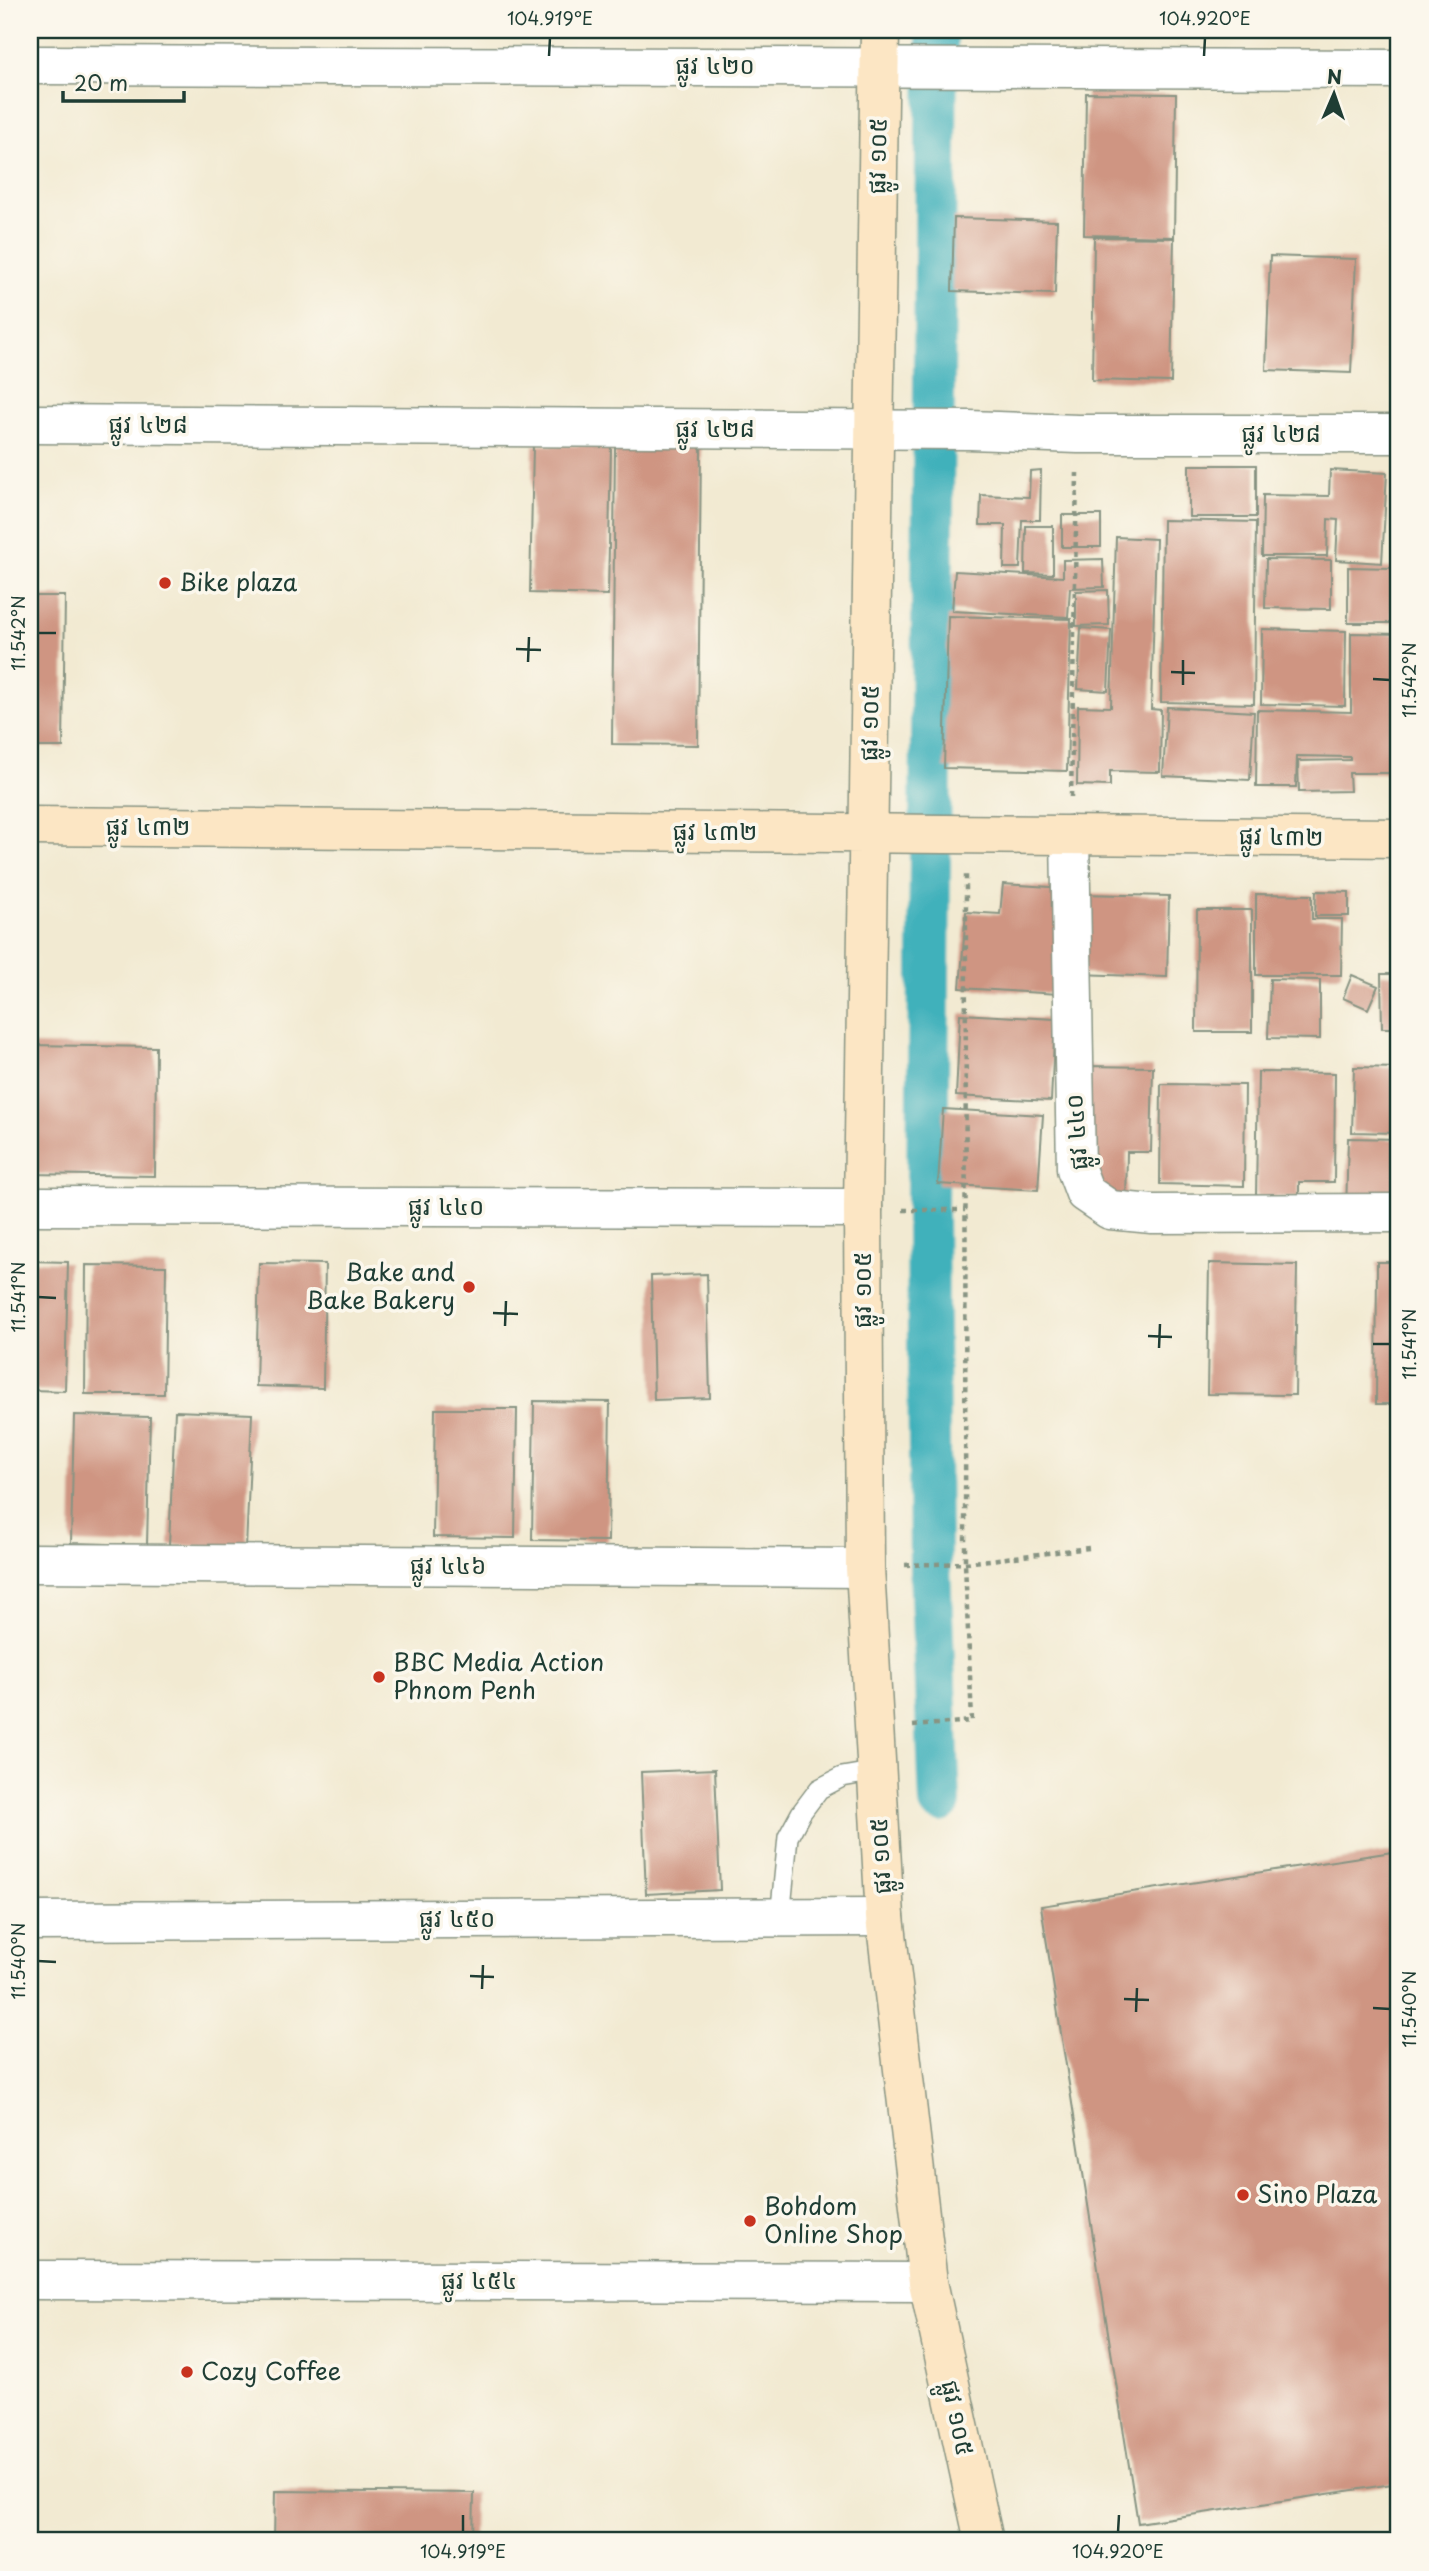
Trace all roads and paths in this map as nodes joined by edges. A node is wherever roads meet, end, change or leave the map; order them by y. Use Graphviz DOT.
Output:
graph roads {
  1 [pos="888,54"];
  2 [pos="30,65"];
  3 [pos="1399,69"];
  4 [pos="30,424"];
  5 [pos="892,430"];
  6 [pos="1078,434"];
  7 [pos="1399,434"];
  8 [pos="30,827"];
  9 [pos="882,833"];
  10 [pos="966,834"];
  11 [pos="1070,835"];
  12 [pos="1399,838"];
  13 [pos="30,1206"];
  14 [pos="863,1208"];
  15 [pos="906,1210"];
  16 [pos="963,1210"];
  17 [pos="1399,1213"];
  18 [pos="1090,1548"];
  19 [pos="30,1563"];
  20 [pos="965,1563"];
  21 [pos="906,1564"];
  22 [pos="865,1568"];
  23 [pos="914,1726"];
  24 [pos="877,1771"];
  25 [pos="885,1917"];
  26 [pos="780,1918"];
  27 [pos="30,1921"];
  28 [pos="30,2280"];
  29 [pos="928,2281"];
  30 [pos="984,2541"];
  1 -- 2 [label="street, ផ្លូវ ៤២០"];
  1 -- 3 [label="street, ផ្លូវ ៤២០"];
  1 -- 5 [label="street, ផ្លូវ ១០៥"];
  4 -- 5 [label="street, ផ្លូវ ៤២៨"];
  5 -- 6 [label="street, ផ្លូវ ៤២៨"];
  5 -- 9 [label="street, ផ្លូវ ១០៥"];
  6 -- 7 [label="street, ផ្លូវ ៤២៨"];
  6 -- 11 [label="path"];
  8 -- 9 [label="street, ផ្លូវ ៤៣២"];
  9 -- 10 [label="street, ផ្លូវ ៤៣២"];
  9 -- 14 [label="street, ផ្លូវ ១០៥"];
  10 -- 11 [label="street, ផ្លូវ ៤៣២"];
  10 -- 16 [label="path"];
  11 -- 12 [label="street, ផ្លូវ ៤៣២"];
  11 -- 17 [label="street, ផ្លូវ ៤៤០"];
  13 -- 14 [label="street, ផ្លូវ ៤៤០"];
  14 -- 22 [label="street, ផ្លូវ ១០៥"];
  15 -- 16 [label="path"];
  16 -- 20 [label="path"];
  18 -- 20 [label="path"];
  19 -- 22 [label="street, ផ្លូវ ៤៤៦"];
  20 -- 21 [label="path"];
  20 -- 23 [label="path"];
  22 -- 24 [label="street, ផ្លូវ ១០៥"];
  24 -- 25 [label="street, ផ្លូវ ១០៥"];
  24 -- 26 [label="lane"];
  25 -- 26 [label="street, ផ្លូវ ៤៥០"];
  25 -- 29 [label="street, ផ្លូវ ១០៥"];
  26 -- 27 [label="street, ផ្លូវ ៤៥០"];
  28 -- 29 [label="street, ផ្លូវ ៤៥៤"];
  29 -- 30 [label="street, ផ្លូវ ១០៥"];
}
